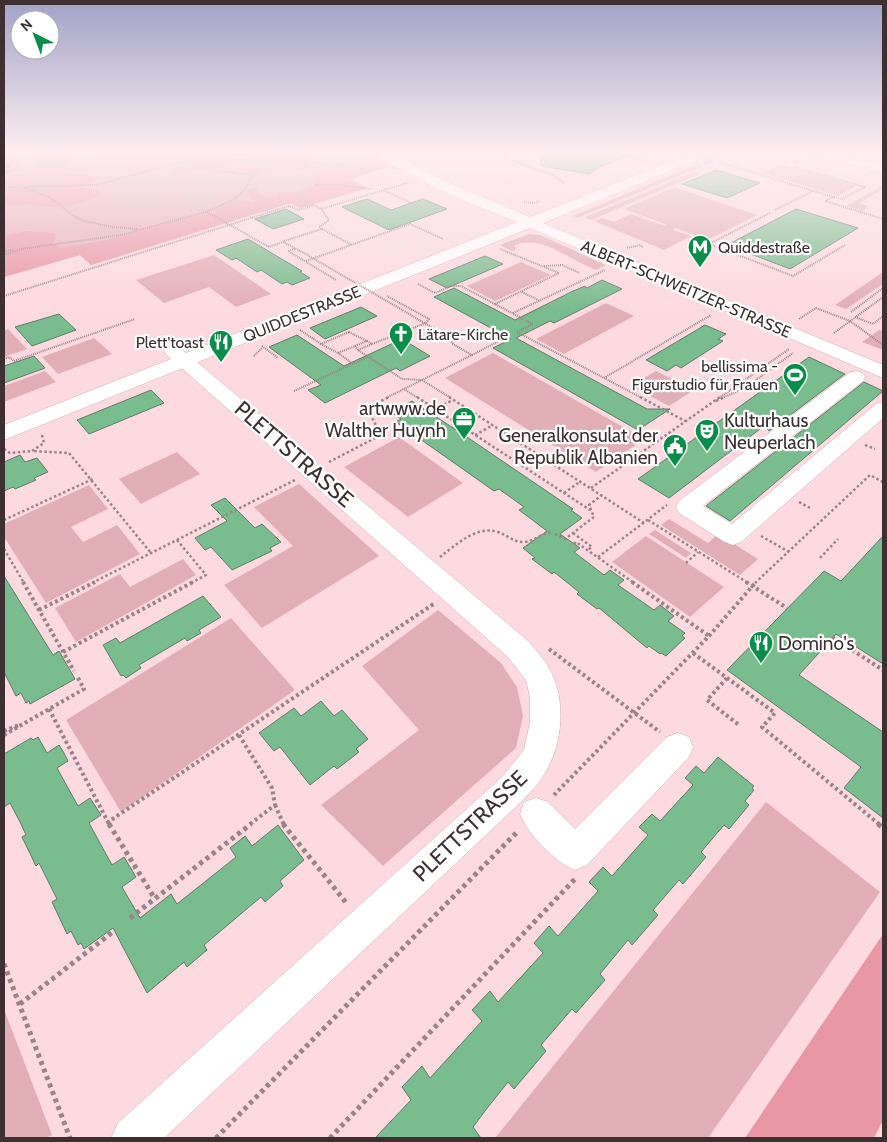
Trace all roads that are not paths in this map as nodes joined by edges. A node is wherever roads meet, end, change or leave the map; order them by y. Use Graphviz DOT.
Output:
graph roads {
  1 [pos="504,203"];
  2 [pos="512,203"];
  3 [pos="553,203"];
  4 [pos="558,203"];
  5 [pos="531,212"];
  6 [pos="179,356"];
  7 [pos="883,360"];
  8 [pos="883,372"];
  9 [pos="856,377"];
  10 [pos="883,408"];
  11 [pos="4,416"];
  12 [pos="4,433"];
  13 [pos="678,747"];
  14 [pos="536,814"];
  15 [pos="133,1138"];
  1 -- 5 [label="main road, ALBERT-SCHWEITZER-STRASSE"];
  2 -- 5 [label="main road, ALBERT-SCHWEITZER-STRASSE"];
  3 -- 5 [label="main road, QUIDDESTRASSE"];
  4 -- 5 [label="main road, QUIDDESTRASSE"];
  5 -- 6 [label="main road, QUIDDESTRASSE"];
  5 -- 7 [label="main road, ALBERT-SCHWEITZER-STRASSE"];
  5 -- 8 [label="main road, ALBERT-SCHWEITZER-STRASSE"];
  6 -- 11 [label="main road, QUIDDESTRASSE"];
  6 -- 12 [label="main road, QUIDDESTRASSE"];
  6 -- 15 [label="street, PLETTSTRASSE"];
  9 -- 10 [label="street"];
  13 -- 14 [label="street"];
}
